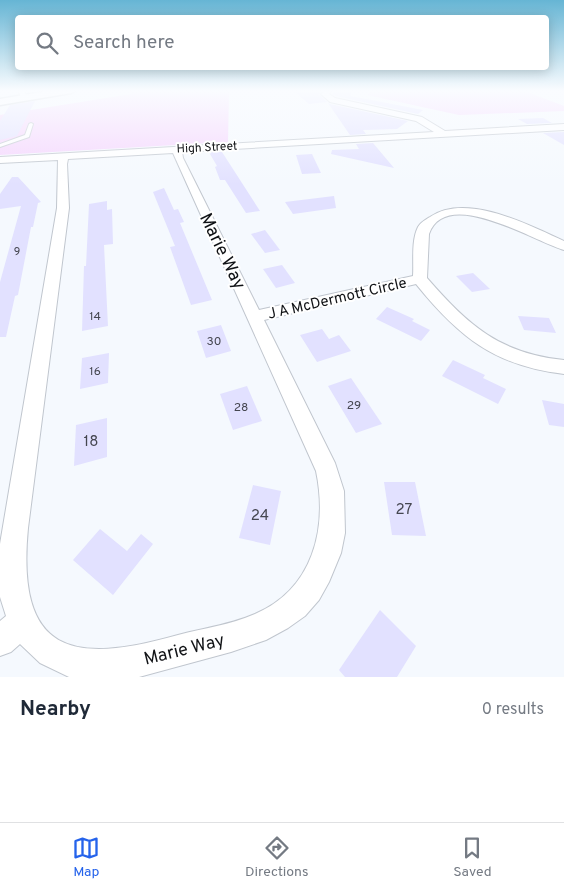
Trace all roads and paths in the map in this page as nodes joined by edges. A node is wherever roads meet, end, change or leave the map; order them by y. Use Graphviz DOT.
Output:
graph roads {
  1 [pos="423,122"];
  2 [pos="31,124"];
  3 [pos="564,127"];
  4 [pos="443,134"];
  5 [pos="0,146"];
  6 [pos="177,149"];
  7 [pos="64,156"];
  8 [pos="0,160"];
  9 [pos="564,246"];
  10 [pos="420,280"];
  11 [pos="254,317"];
  12 [pos="564,367"];
  13 [pos="22,622"];
  14 [pos="0,641"];
  1 -- 4 [label="street"];
  2 -- 5 [label="lane"];
  3 -- 4 [label="street, High Street"];
  4 -- 6 [label="street, High Street"];
  6 -- 7 [label="street, High Street"];
  6 -- 11 [label="street, Marie Way"];
  7 -- 8 [label="street, High Street"];
  7 -- 13 [label="street, Marie Way"];
  9 -- 10 [label="street, J A McDermott Circle"];
  10 -- 11 [label="street, J A McDermott Circle"];
  10 -- 12 [label="street, J A McDermott Circle"];
  11 -- 13 [label="street, Marie Way"];
  13 -- 14 [label="street"];
}
